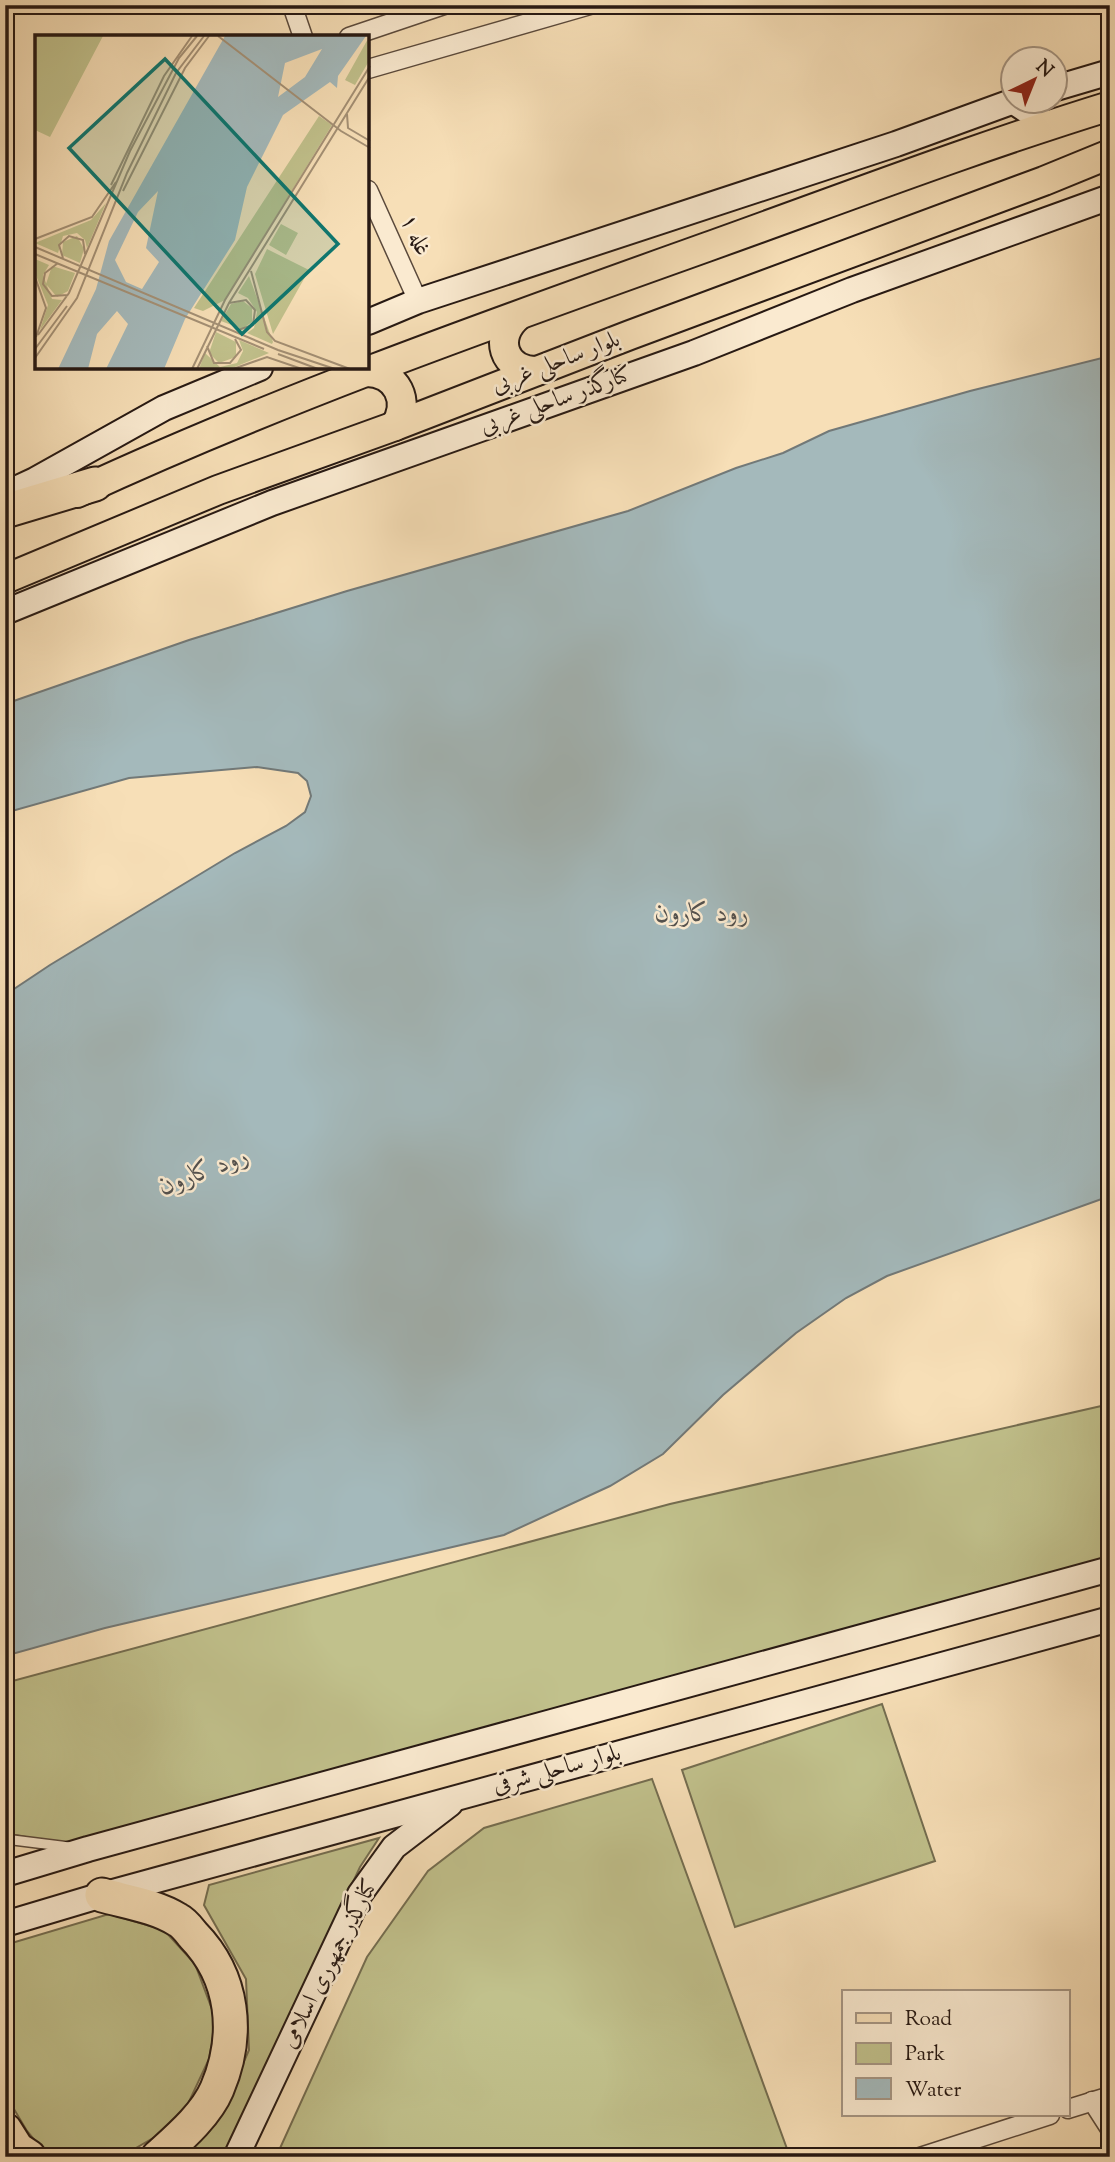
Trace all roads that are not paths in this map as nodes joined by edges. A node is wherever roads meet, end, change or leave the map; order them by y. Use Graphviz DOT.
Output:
graph roads {
  1 [pos="292,5"];
  2 [pos="444,5"];
  3 [pos="590,5"];
  4 [pos="396,13"];
  5 [pos="302,35"];
  6 [pos="353,35"];
  7 [pos="369,69"];
  8 [pos="1110,72"];
  9 [pos="1070,84"];
  10 [pos="1000,106"];
  11 [pos="1110,106"];
  12 [pos="1045,116"];
  13 [pos="1058,116"];
  14 [pos="1057,122"];
  15 [pos="1108,155"];
  16 [pos="369,192"];
  17 [pos="1110,197"];
  18 [pos="418,301"];
  19 [pos="518,316"];
  20 [pos="369,322"];
  21 [pos="258,369"];
  22 [pos="536,371"];
  23 [pos="367,372"];
  24 [pos="395,426"];
  25 [pos="95,484"];
  26 [pos="5,494"];
  27 [pos="5,511"];
  28 [pos="5,526"];
  29 [pos="5,579"];
  30 [pos="5,612"];
  31 [pos="1110,1569"];
  32 [pos="1110,1619"];
  33 [pos="459,1797"];
  34 [pos="5,1839"];
  35 [pos="88,1849"];
  36 [pos="5,1874"];
  37 [pos="102,1895"];
  38 [pos="5,1924"];
  39 [pos="1101,2098"];
  40 [pos="1070,2108"];
  41 [pos="1047,2116"];
  42 [pos="1110,2129"];
  43 [pos="5,2130"];
  44 [pos="927,2156"];
  45 [pos="29,2157"];
  46 [pos="158,2157"];
  47 [pos="236,2157"];
  1 -- 5 [label="street"];
  2 -- 4 [label="street"];
  3 -- 7 [label="street"];
  4 -- 6 [label="street"];
  8 -- 9 [label="main road"];
  10 -- 18 [label="main road"];
  11 -- 14 [label="main road"];
  12 -- 14 [label="main road"];
  13 -- 14 [label="main road"];
  14 -- 19 [label="main road"];
  15 -- 22 [label="main road, بلوار ساحلی غربی"];
  16 -- 18 [label="street, غله ۱"];
  17 -- 30 [label="main road, کنارگذر ساحلی غربی"];
  18 -- 20 [label="main road"];
  19 -- 22 [label="main road"];
  19 -- 23 [label="main road"];
  21 -- 26 [label="main road"];
  22 -- 24 [label="main road, بلوار ساحلی غربی"];
  23 -- 24 [label="main road"];
  23 -- 25 [label="main road"];
  24 -- 29 [label="main road, بلوار ساحلی غربی"];
  25 -- 27 [label="highway"];
  25 -- 28 [label="main road"];
  31 -- 35 [label="main road, بلوار ساحلی شرقی"];
  32 -- 33 [label="main road, بلوار ساحلی شرقی"];
  33 -- 37 [label="main road, بلوار ساحلی شرقی"];
  33 -- 47 [label="main road, کنارگذر جمهوری اسلامی"];
  34 -- 35 [label="lane"];
  35 -- 36 [label="main road, بلوار ساحلی شرقی"];
  37 -- 38 [label="main road, بلوار ساحلی شرقی"];
  37 -- 46 [label="highway"];
  39 -- 40 [label="street"];
  39 -- 42 [label="street"];
  41 -- 44 [label="street"];
  43 -- 45 [label="highway"];
}
